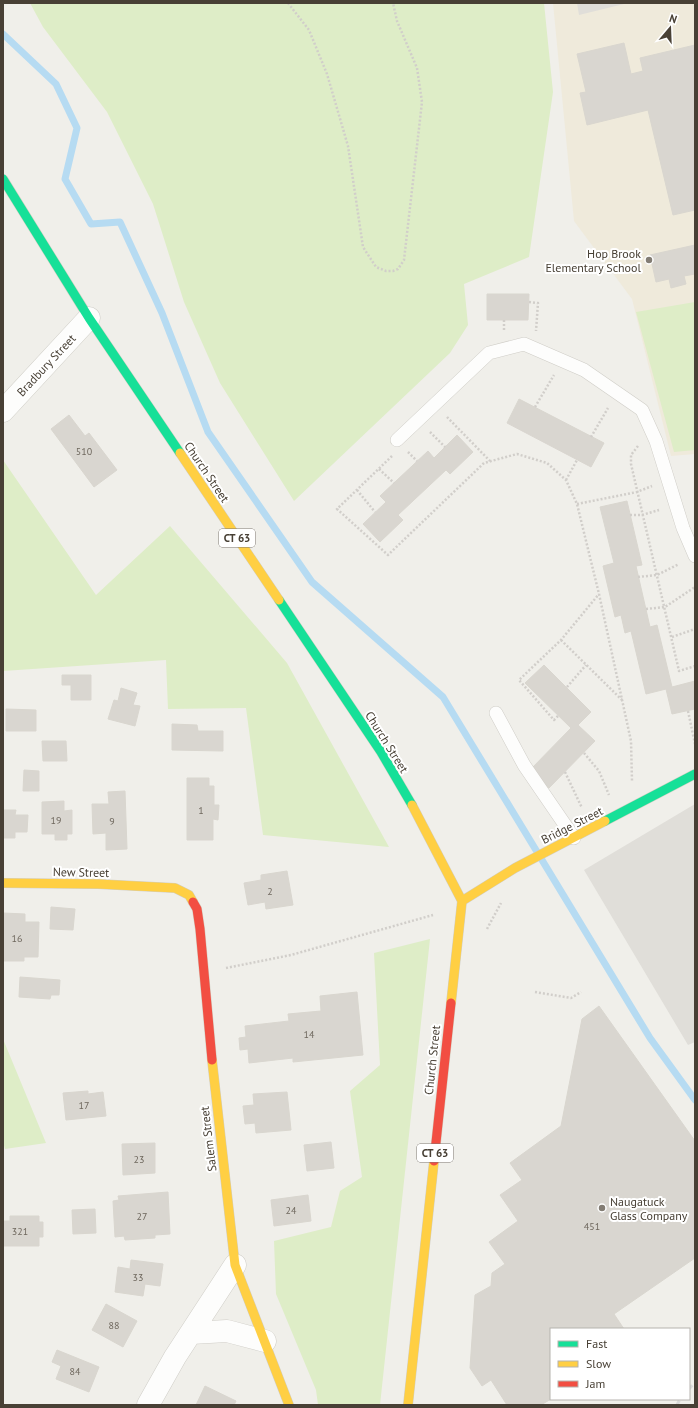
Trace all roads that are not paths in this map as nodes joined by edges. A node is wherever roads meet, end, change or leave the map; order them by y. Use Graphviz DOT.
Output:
graph roads {
  1 [pos="3,179"];
  2 [pos="89,318"];
  3 [pos="3,411"];
  4 [pos="397,440"];
  5 [pos="695,556"];
  6 [pos="496,713"];
  7 [pos="695,774"];
  8 [pos="574,838"];
  9 [pos="3,884"];
  10 [pos="158,886"];
  11 [pos="462,901"];
  12 [pos="235,1265"];
  13 [pos="191,1333"];
  14 [pos="265,1341"];
  15 [pos="148,1405"];
  16 [pos="289,1405"];
  17 [pos="408,1405"];
  1 -- 2 [label="main road, Church Street / CT 63"];
  2 -- 3 [label="street, Bradbury Street"];
  2 -- 11 [label="main road, Church Street / CT 63"];
  4 -- 5 [label="lane"];
  6 -- 8 [label="lane"];
  7 -- 8 [label="main road, Bridge Street"];
  8 -- 11 [label="main road, Bridge Street"];
  9 -- 10 [label="main road, New Street"];
  10 -- 12 [label="main road, Salem Street"];
  11 -- 17 [label="main road, Church Street / CT 63"];
  12 -- 13 [label="street"];
  12 -- 14 [label="main road, Salem Street"];
  13 -- 14 [label="street"];
  13 -- 15 [label="street"];
  14 -- 16 [label="main road, Salem Street"];
}
